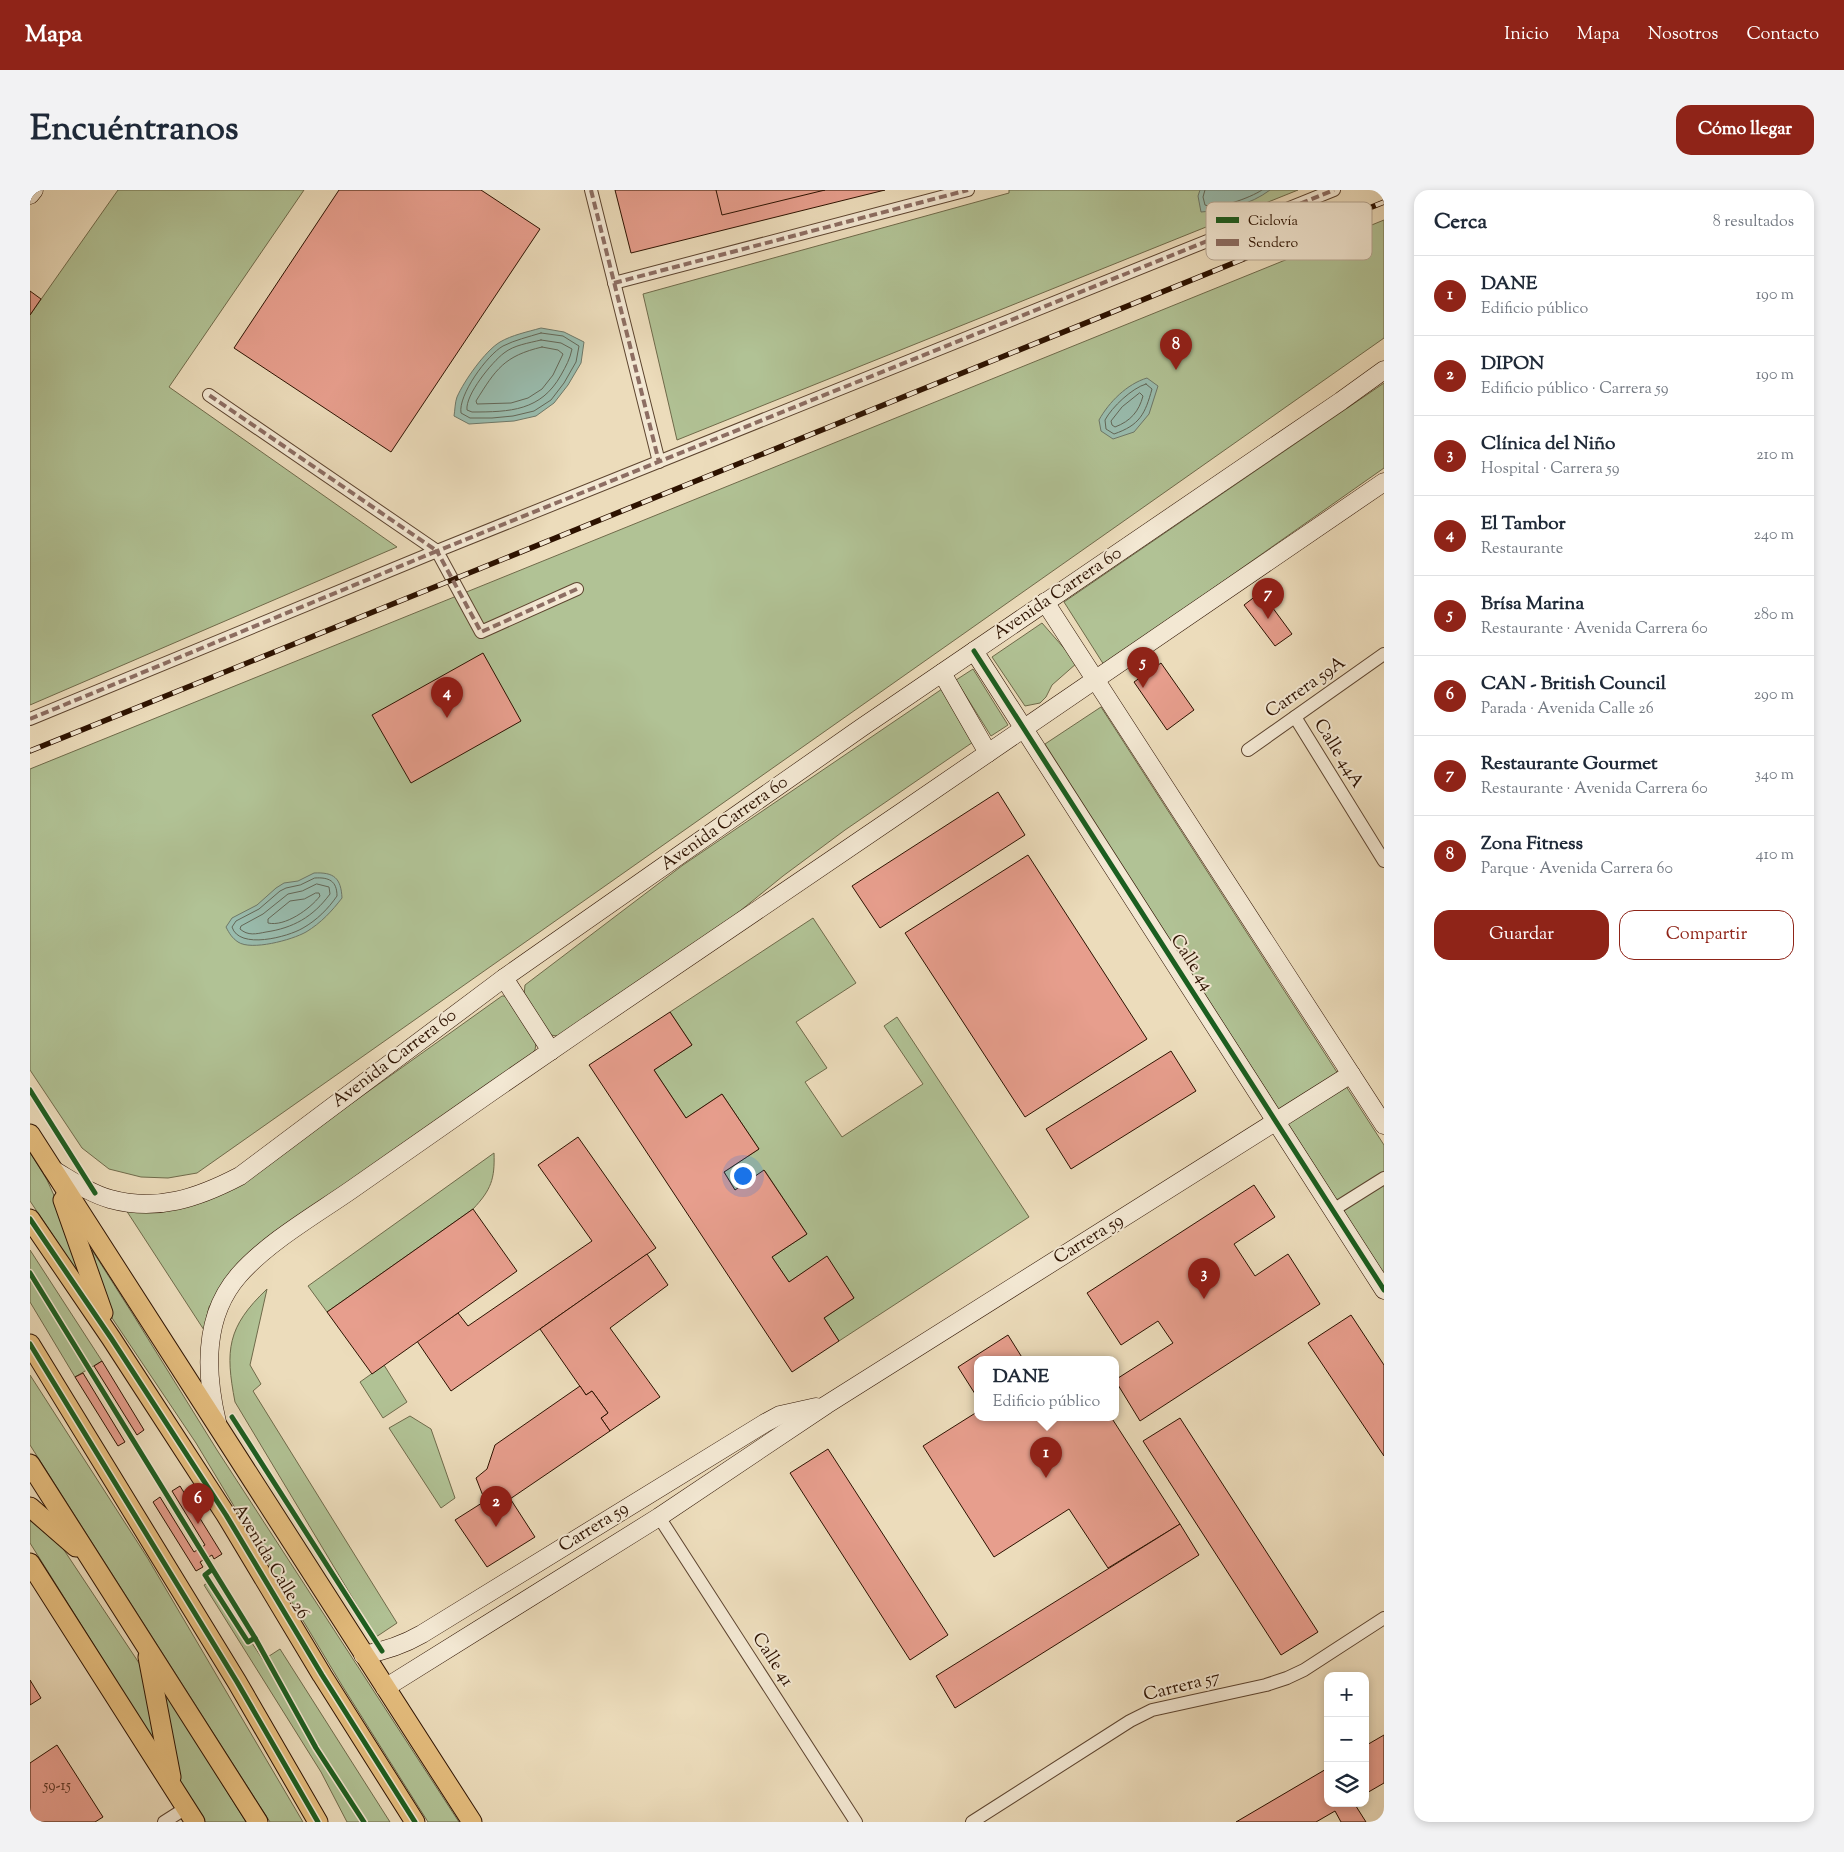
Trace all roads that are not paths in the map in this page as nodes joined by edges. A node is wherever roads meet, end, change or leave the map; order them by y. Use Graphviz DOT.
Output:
graph roads {
  1 [pos="34,190"];
  2 [pos="591,190"];
  3 [pos="968,190"];
  4 [pos="1334,190"];
  5 [pos="30,195"];
  6 [pos="1304,202"];
  7 [pos="1206,242"];
  8 [pos="614,283"];
  9 [pos="1384,370"];
  10 [pos="209,395"];
  11 [pos="659,462"];
  12 [pos="1384,482"];
  13 [pos="437,552"];
  14 [pos="577,589"];
  15 [pos="1046,602"];
  16 [pos="974,651"];
  17 [pos="1384,654"];
  18 [pos="942,673"];
  19 [pos="1096,681"];
  20 [pos="1295,717"];
  21 [pos="30,719"];
  22 [pos="1024,728"];
  23 [pos="1248,750"];
  24 [pos="988,752"];
  25 [pos="1384,861"];
  26 [pos="504,978"];
  27 [pos="551,1051"];
  28 [pos="1351,1074"];
  29 [pos="1276,1121"];
  30 [pos="1384,1125"];
  31 [pos="30,1134"];
  32 [pos="52,1169"];
  33 [pos="1384,1178"];
  34 [pos="1332,1210"];
  35 [pos="30,1219"];
  36 [pos="1384,1290"];
  37 [pos="112,1338"];
  38 [pos="30,1344"];
  39 [pos="826,1405"];
  40 [pos="218,1427"];
  41 [pos="30,1464"];
  42 [pos="30,1507"];
  43 [pos="659,1517"];
  44 [pos="92,1561"];
  45 [pos="30,1563"];
  46 [pos="1384,1618"];
  47 [pos="146,1646"];
  48 [pos="364,1655"];
  49 [pos="385,1688"];
  50 [pos="173,1786"];
  51 [pos="191,1815"];
  52 [pos="164,1822"];
  53 [pos="258,1822"];
  54 [pos="318,1822"];
  55 [pos="416,1822"];
  56 [pos="472,1822"];
  57 [pos="856,1822"];
  58 [pos="972,1822"];
  1 -- 5 [label="main road"];
  2 -- 8 [label="street"];
  3 -- 8 [label="street"];
  4 -- 6 [label="street"];
  7 -- 11 [label="street"];
  8 -- 11 [label="street"];
  9 -- 15 [label="main road, Avenida Carrera 60"];
  10 -- 13 [label="street"];
  11 -- 13 [label="street"];
  12 -- 19 [label="main road"];
  13 -- 14 [label="street"];
  13 -- 21 [label="street"];
  15 -- 16 [label="main road, Avenida Carrera 60"];
  15 -- 19 [label="main road"];
  16 -- 18 [label="main road, Avenida Carrera 60"];
  16 -- 22 [label="main road, Calle 44"];
  17 -- 20 [label="street, Carrera 59A"];
  18 -- 24 [label="main road"];
  18 -- 26 [label="main road, Avenida Carrera 60"];
  19 -- 22 [label="main road"];
  19 -- 28 [label="main road"];
  20 -- 23 [label="street, Carrera 59A"];
  20 -- 25 [label="street, Calle 44A"];
  22 -- 24 [label="main road"];
  22 -- 29 [label="main road, Calle 44"];
  24 -- 27 [label="main road"];
  26 -- 27 [label="main road"];
  26 -- 32 [label="main road, Avenida Carrera 60"];
  27 -- 40 [label="main road"];
  28 -- 29 [label="main road, Carrera 59"];
  28 -- 30 [label="main road"];
  29 -- 34 [label="main road, Calle 44"];
  29 -- 39 [label="main road, Carrera 59"];
  31 -- 32 [label="main road, Avenida Calle 26"];
  32 -- 37 [label="main road"];
  32 -- 40 [label="main road, Avenida Calle 26"];
  33 -- 34 [label="street"];
  34 -- 36 [label="main road, Calle 44"];
  35 -- 37 [label="main road, Avenida Calle 26"];
  37 -- 55 [label="main road, Avenida Calle 26"];
  38 -- 54 [label="main road"];
  39 -- 43 [label="main road, Carrera 59"];
  39 -- 48 [label="main road, Carrera 59"];
  40 -- 48 [label="main road, Avenida Calle 26"];
  41 -- 44 [label="main road"];
  42 -- 44 [label="main road"];
  43 -- 49 [label="main road, Carrera 59"];
  43 -- 57 [label="street, Calle 41"];
  44 -- 47 [label="main road"];
  45 -- 50 [label="main road"];
  46 -- 58 [label="street, Carrera 57"];
  47 -- 50 [label="main road"];
  47 -- 53 [label="main road"];
  48 -- 49 [label="main road, Avenida Calle 26"];
  49 -- 56 [label="main road, Avenida Calle 26"];
  50 -- 51 [label="main road"];
  51 -- 52 [label="street"];
}
